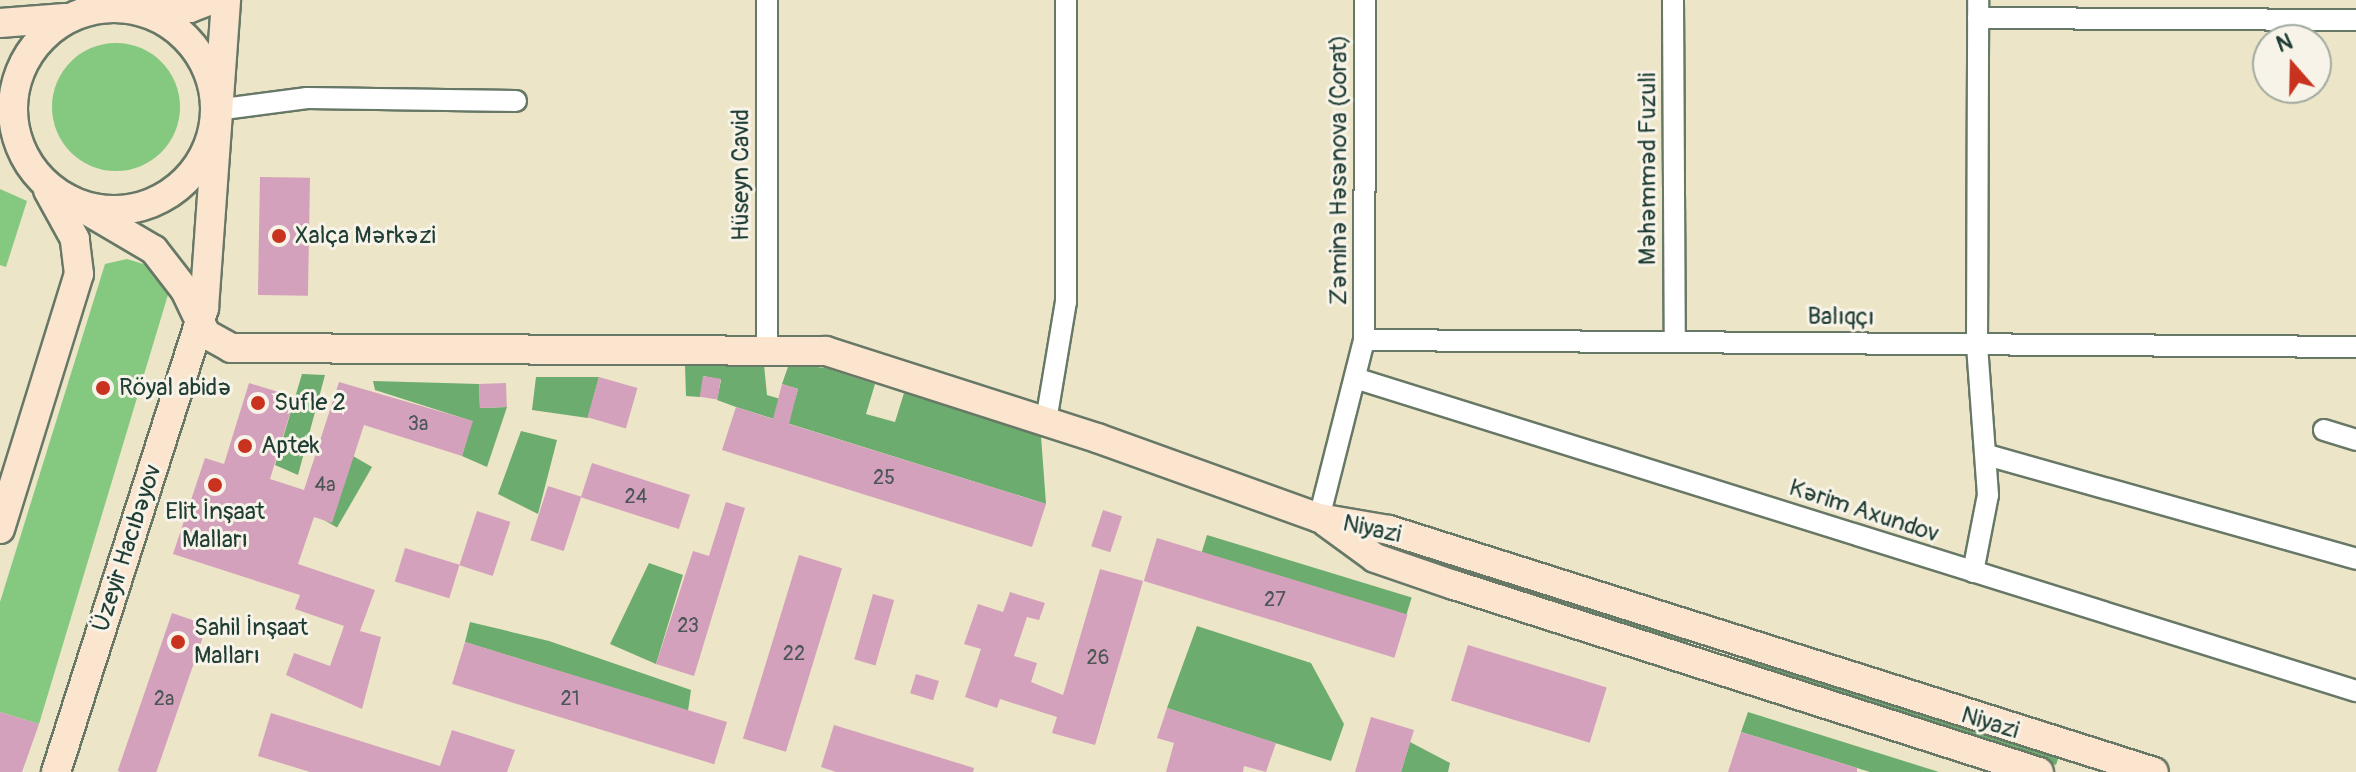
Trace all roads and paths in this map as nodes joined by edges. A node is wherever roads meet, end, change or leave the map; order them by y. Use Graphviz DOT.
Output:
graph roads {
  1 [pos="211,0"];
  2 [pos="226,0"];
  3 [pos="767,0"];
  4 [pos="1066,0"];
  5 [pos="1365,0"];
  6 [pos="1673,0"];
  7 [pos="75,9"];
  8 [pos="128,9"];
  9 [pos="1978,9"];
  10 [pos="2356,20"];
  11 [pos="0,23"];
  12 [pos="516,101"];
  13 [pos="216,110"];
  14 [pos="0,131"];
  15 [pos="34,170"];
  16 [pos="64,197"];
  17 [pos="199,324"];
  18 [pos="1675,338"];
  19 [pos="1364,340"];
  20 [pos="1977,346"];
  21 [pos="2356,347"];
  22 [pos="767,349"];
  23 [pos="251,350"];
  24 [pos="181,379"];
  25 [pos="1358,379"];
  26 [pos="1046,421"];
  27 [pos="2324,430"];
  28 [pos="2356,440"];
  29 [pos="1987,455"];
  30 [pos="1319,518"];
  31 [pos="0,529"];
  32 [pos="2356,559"];
  33 [pos="1973,572"];
  34 [pos="2356,691"];
  35 [pos="56,772"];
  36 [pos="2039,772"];
  37 [pos="2154,772"];
  1 -- 8 [label="main road"];
  2 -- 13 [label="main road"];
  3 -- 22 [label="street, Hüseyn Cavid"];
  4 -- 26 [label="street"];
  5 -- 19 [label="street, Zəminə Həsənova (Corat)"];
  6 -- 18 [label="street, Məhəmməd Fuzuli"];
  7 -- 8 [label="main road"];
  7 -- 11 [label="main road"];
  7 -- 15 [label="main road"];
  8 -- 13 [label="main road"];
  9 -- 10 [label="street"];
  9 -- 20 [label="street"];
  12 -- 13 [label="street"];
  13 -- 16 [label="main road"];
  13 -- 17 [label="main road, Üzeyir Hacıbəyov"];
  14 -- 15 [label="main road"];
  15 -- 16 [label="main road"];
  15 -- 31 [label="main road"];
  16 -- 17 [label="main road"];
  17 -- 23 [label="main road"];
  17 -- 24 [label="main road, Üzeyir Hacıbəyov"];
  18 -- 19 [label="street, Balıqçı"];
  18 -- 20 [label="street, Balıqçı"];
  19 -- 25 [label="street"];
  20 -- 21 [label="street, Balıqçı"];
  20 -- 29 [label="street"];
  22 -- 23 [label="main road"];
  22 -- 26 [label="main road"];
  23 -- 24 [label="main road"];
  24 -- 35 [label="main road, Üzeyir Hacıbəyov"];
  25 -- 30 [label="street"];
  25 -- 33 [label="street, Kərim Axundov"];
  26 -- 30 [label="main road"];
  27 -- 28 [label="street"];
  29 -- 32 [label="street"];
  29 -- 33 [label="street"];
  30 -- 36 [label="main road, Niyazi"];
  30 -- 37 [label="main road, Niyazi"];
  33 -- 34 [label="street, Kərim Axundov"];
}
